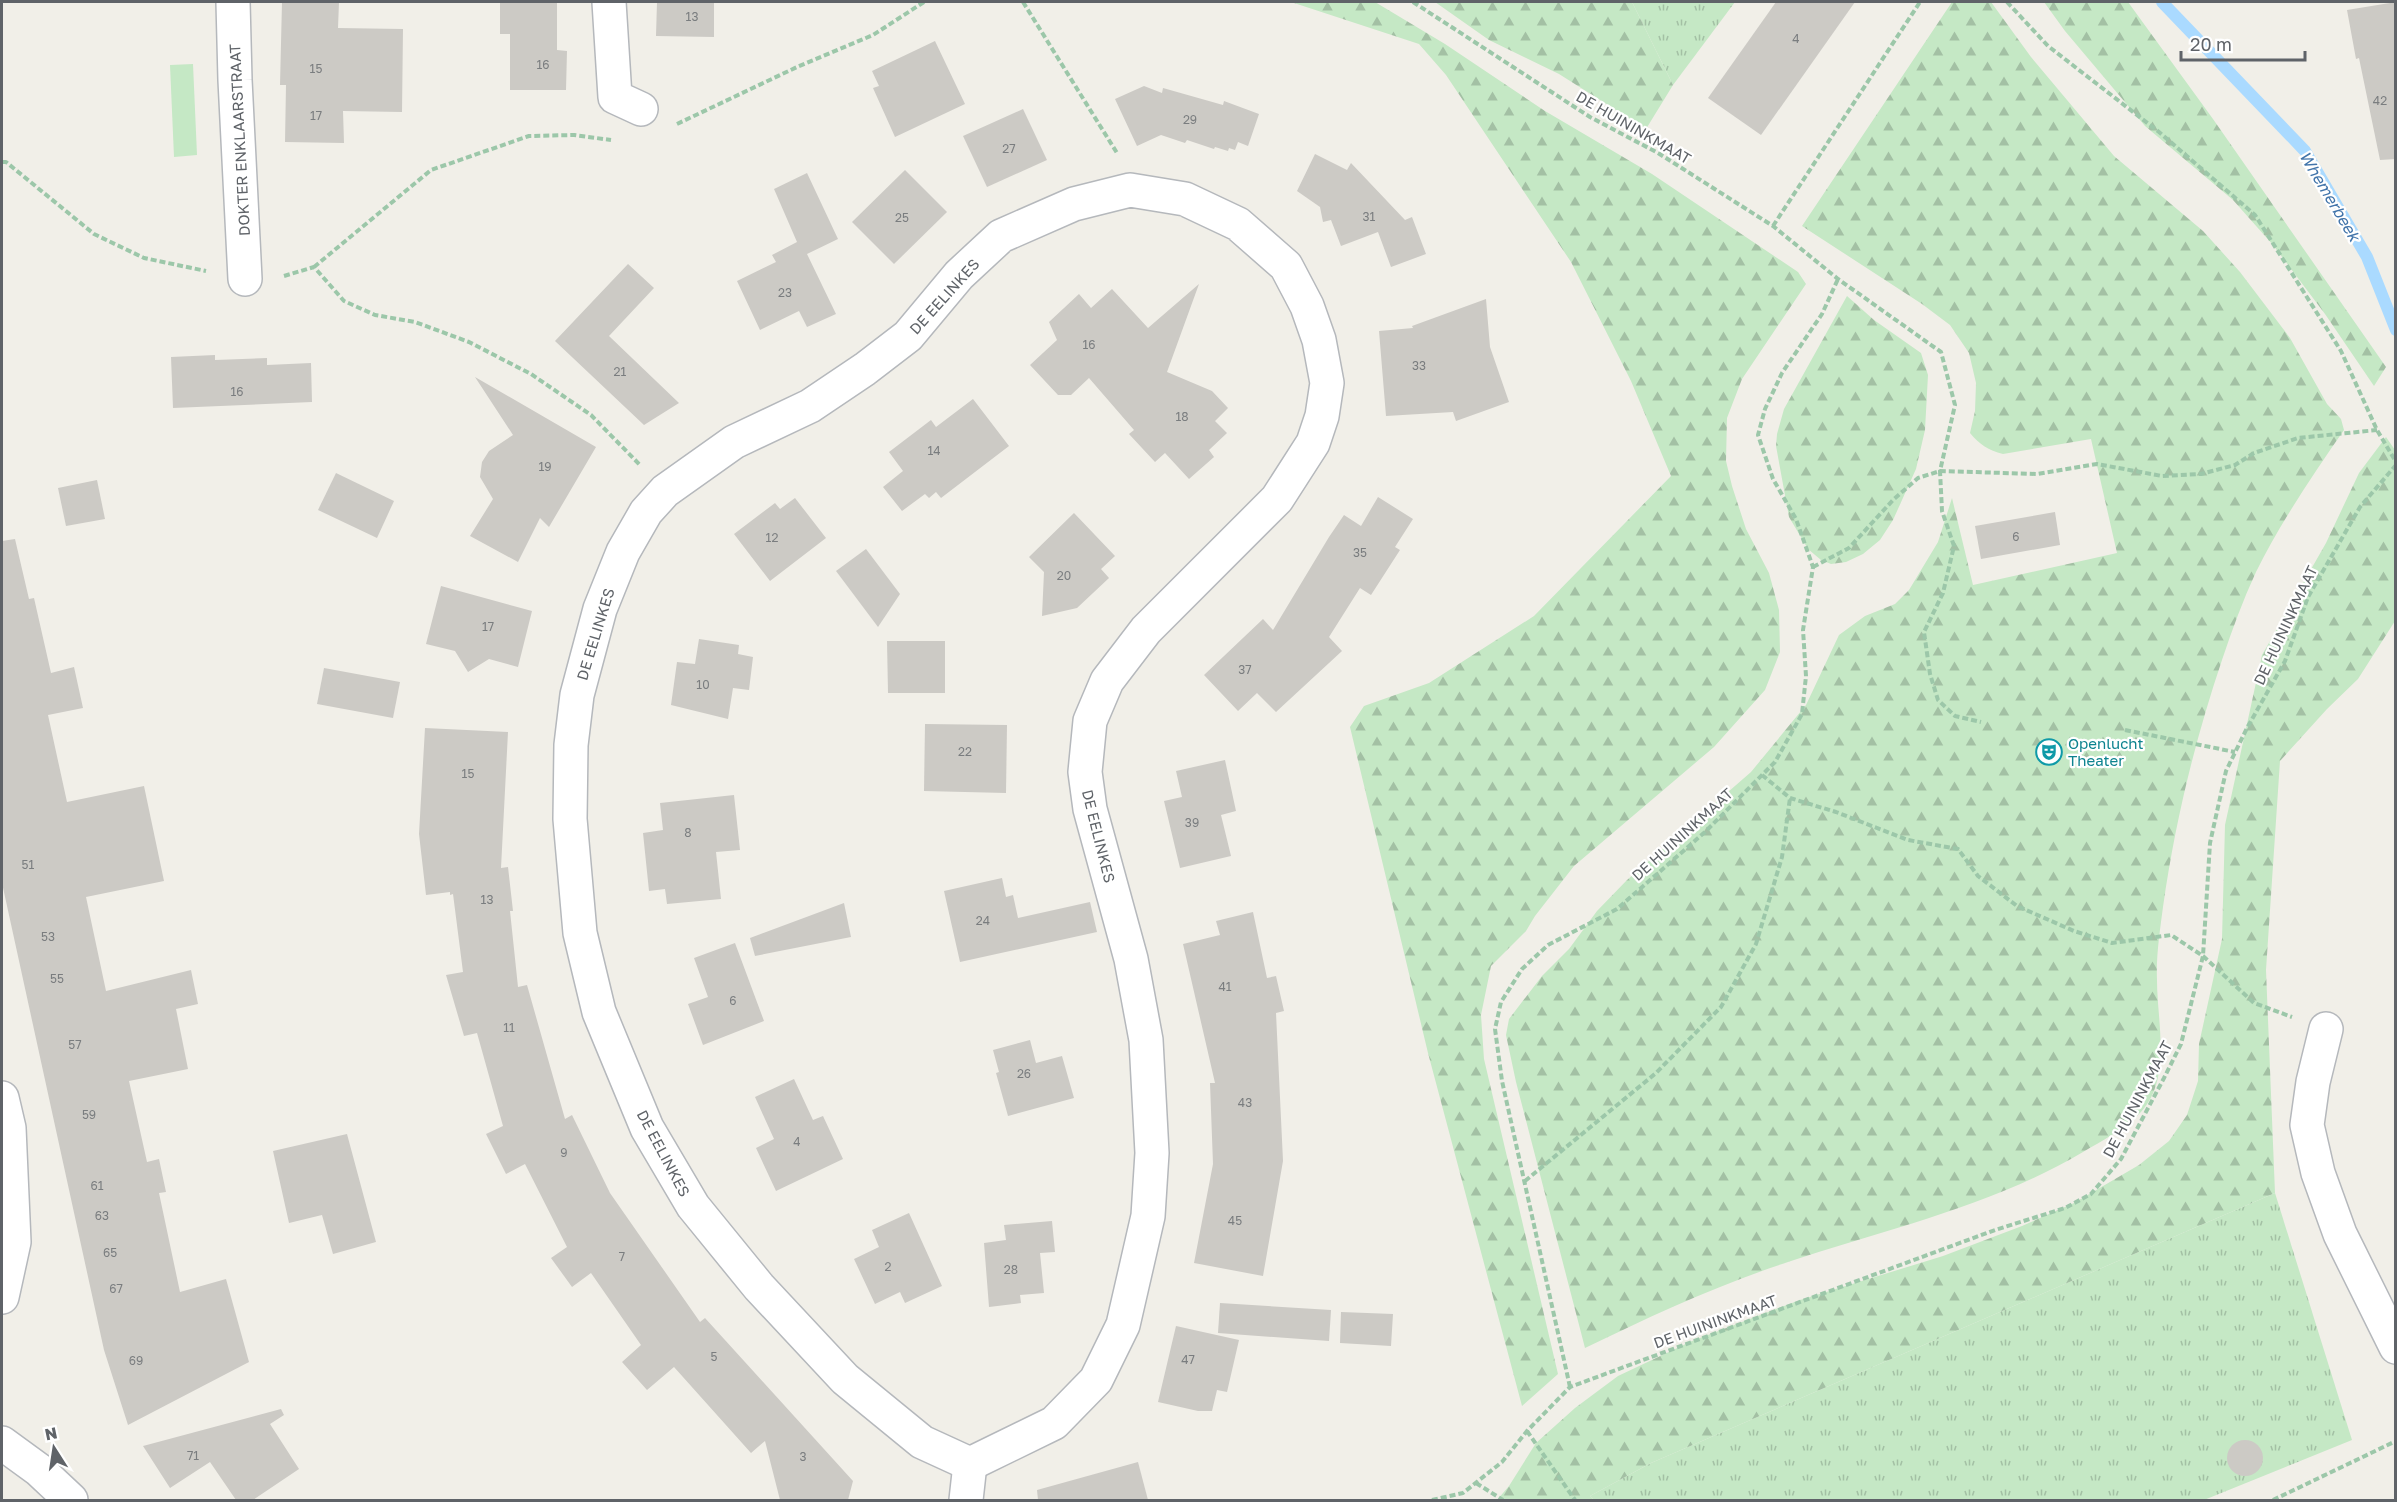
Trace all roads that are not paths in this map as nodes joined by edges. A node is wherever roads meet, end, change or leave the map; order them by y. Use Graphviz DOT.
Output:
graph roads {
  1 [pos="233,2"];
  2 [pos="609,2"];
  3 [pos="641,109"];
  4 [pos="245,279"];
  5 [pos="2326,1029"];
  6 [pos="2,1098"];
  7 [pos="2,1297"];
  8 [pos="2396,1347"];
  9 [pos="2,1443"];
  10 [pos="970,1464"];
  11 [pos="71,1500"];
  12 [pos="966,1500"];
  1 -- 4 [label="street, DOKTER ENKLAARSTRAAT"];
  2 -- 3 [label="street"];
  5 -- 8 [label="street"];
  6 -- 7 [label="street"];
  9 -- 11 [label="street"];
  10 -- 10 [label="street, DE EELINKES"];
  10 -- 12 [label="street"];
}
